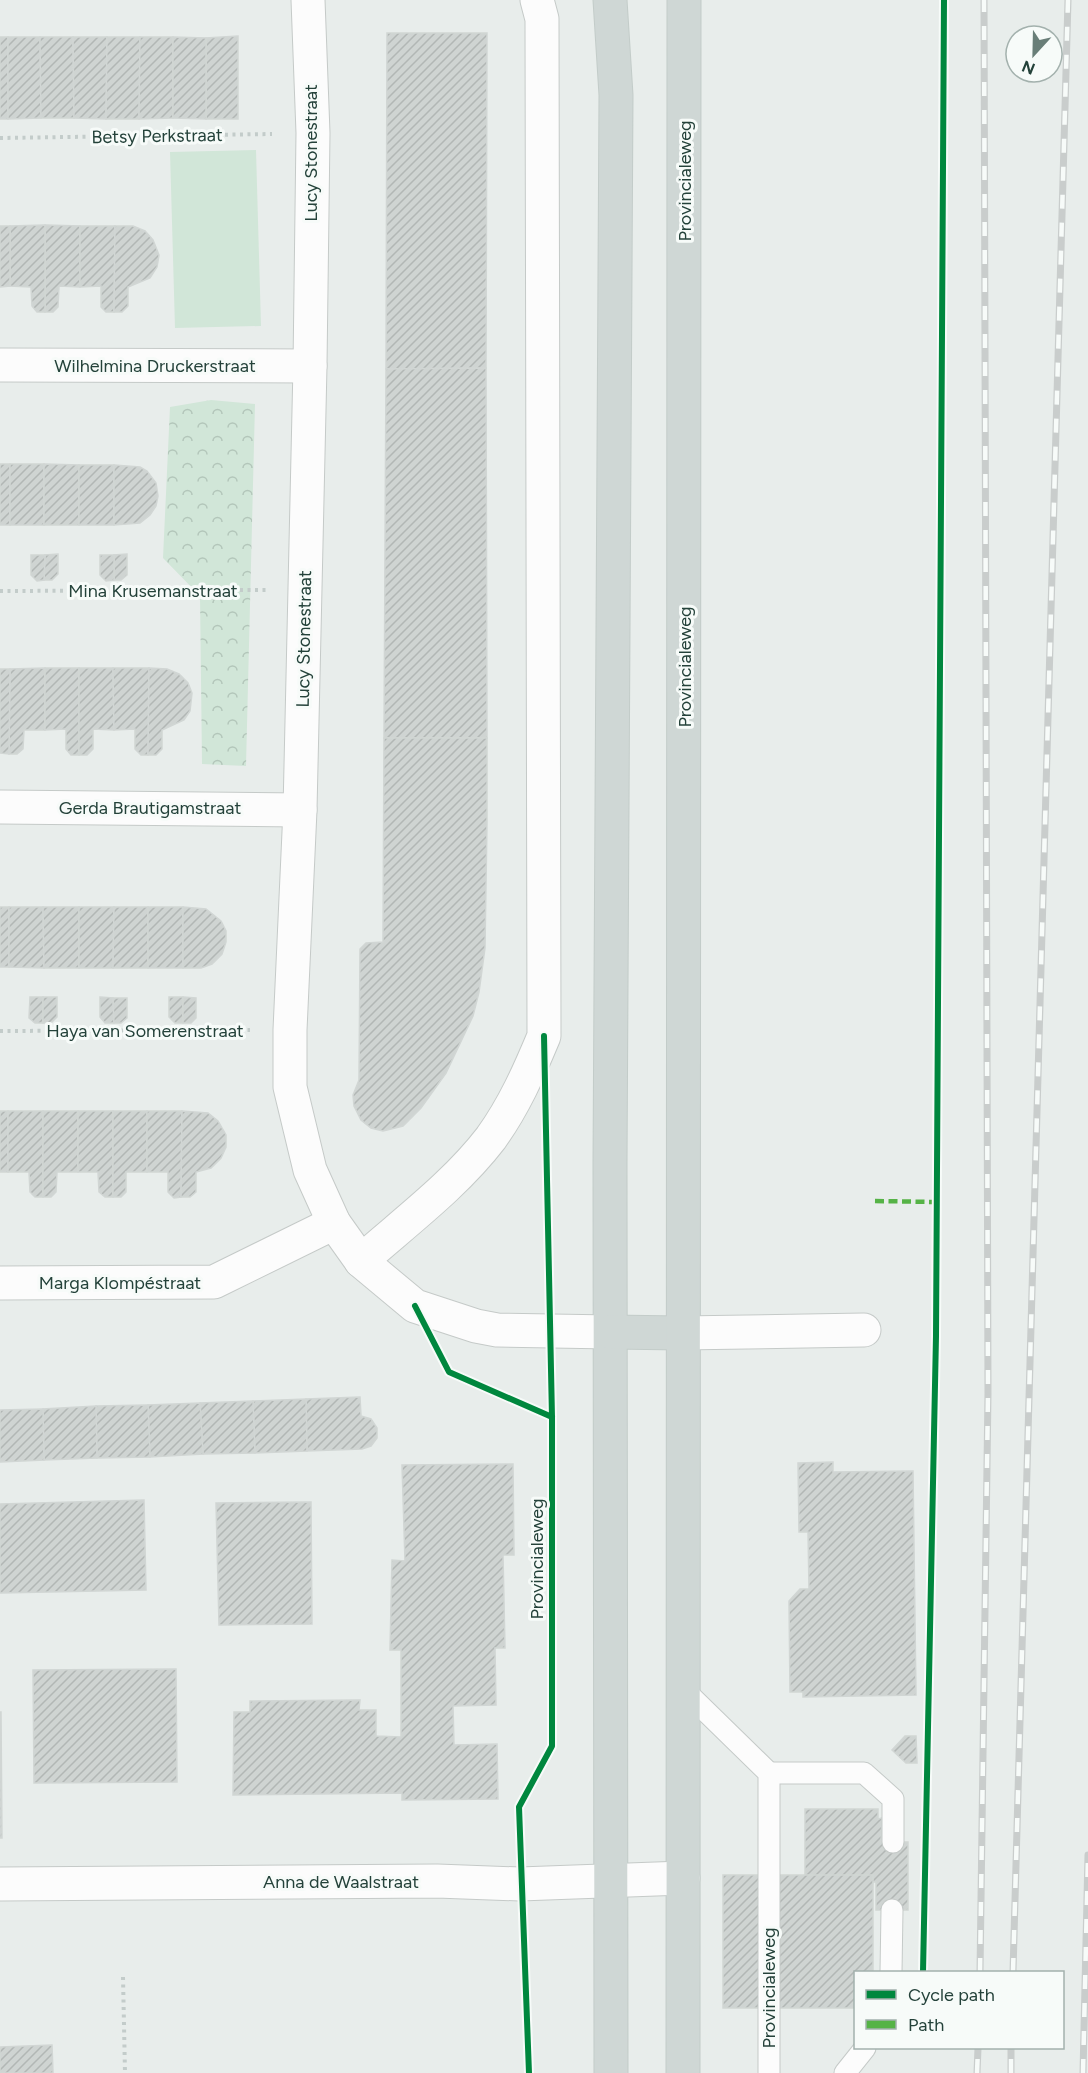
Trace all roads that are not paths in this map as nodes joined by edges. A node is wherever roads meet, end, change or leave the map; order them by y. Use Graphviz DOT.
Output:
graph roads {
  1 [pos="308,0"];
  2 [pos="537,0"];
  3 [pos="610,0"];
  4 [pos="684,0"];
  5 [pos="0,365"];
  6 [pos="309,366"];
  7 [pos="0,807"];
  8 [pos="300,810"];
  9 [pos="334,1223"];
  10 [pos="361,1261"];
  11 [pos="0,1283"];
  12 [pos="864,1330"];
  13 [pos="611,1332"];
  14 [pos="681,1333"];
  15 [pos="682,1688"];
  16 [pos="769,1773"];
  17 [pos="894,1842"];
  18 [pos="683,1878"];
  19 [pos="611,1882"];
  20 [pos="0,1884"];
  21 [pos="892,1910"];
  22 [pos="891,1971"];
  23 [pos="864,2049"];
  24 [pos="611,2073"];
  25 [pos="683,2073"];
  26 [pos="769,2073"];
  27 [pos="845,2073"];
  1 -- 6 [label="street, Lucy Stonestraat"];
  2 -- 10 [label="street"];
  3 -- 13 [label="main road"];
  4 -- 14 [label="main road, Provincialeweg"];
  5 -- 6 [label="street, Wilhelmina Druckerstraat"];
  6 -- 8 [label="street, Lucy Stonestraat"];
  7 -- 8 [label="street, Gerda Brautigamstraat"];
  8 -- 9 [label="street, Lucy Stonestraat"];
  9 -- 10 [label="street, Lucy Stonestraat"];
  9 -- 11 [label="street, Marga Klompéstraat"];
  10 -- 13 [label="street"];
  12 -- 14 [label="street"];
  13 -- 14 [label="main road"];
  13 -- 19 [label="main road"];
  14 -- 15 [label="main road, Provincialeweg"];
  15 -- 16 [label="lane"];
  15 -- 18 [label="main road, Provincialeweg"];
  16 -- 17 [label="lane"];
  16 -- 26 [label="lane, Provincialeweg"];
  18 -- 19 [label="street, Anna de Waalstraat"];
  18 -- 25 [label="main road, Provincialeweg"];
  19 -- 20 [label="street, Anna de Waalstraat"];
  19 -- 24 [label="main road"];
  21 -- 22 [label="lane"];
  23 -- 27 [label="lane"];
}
